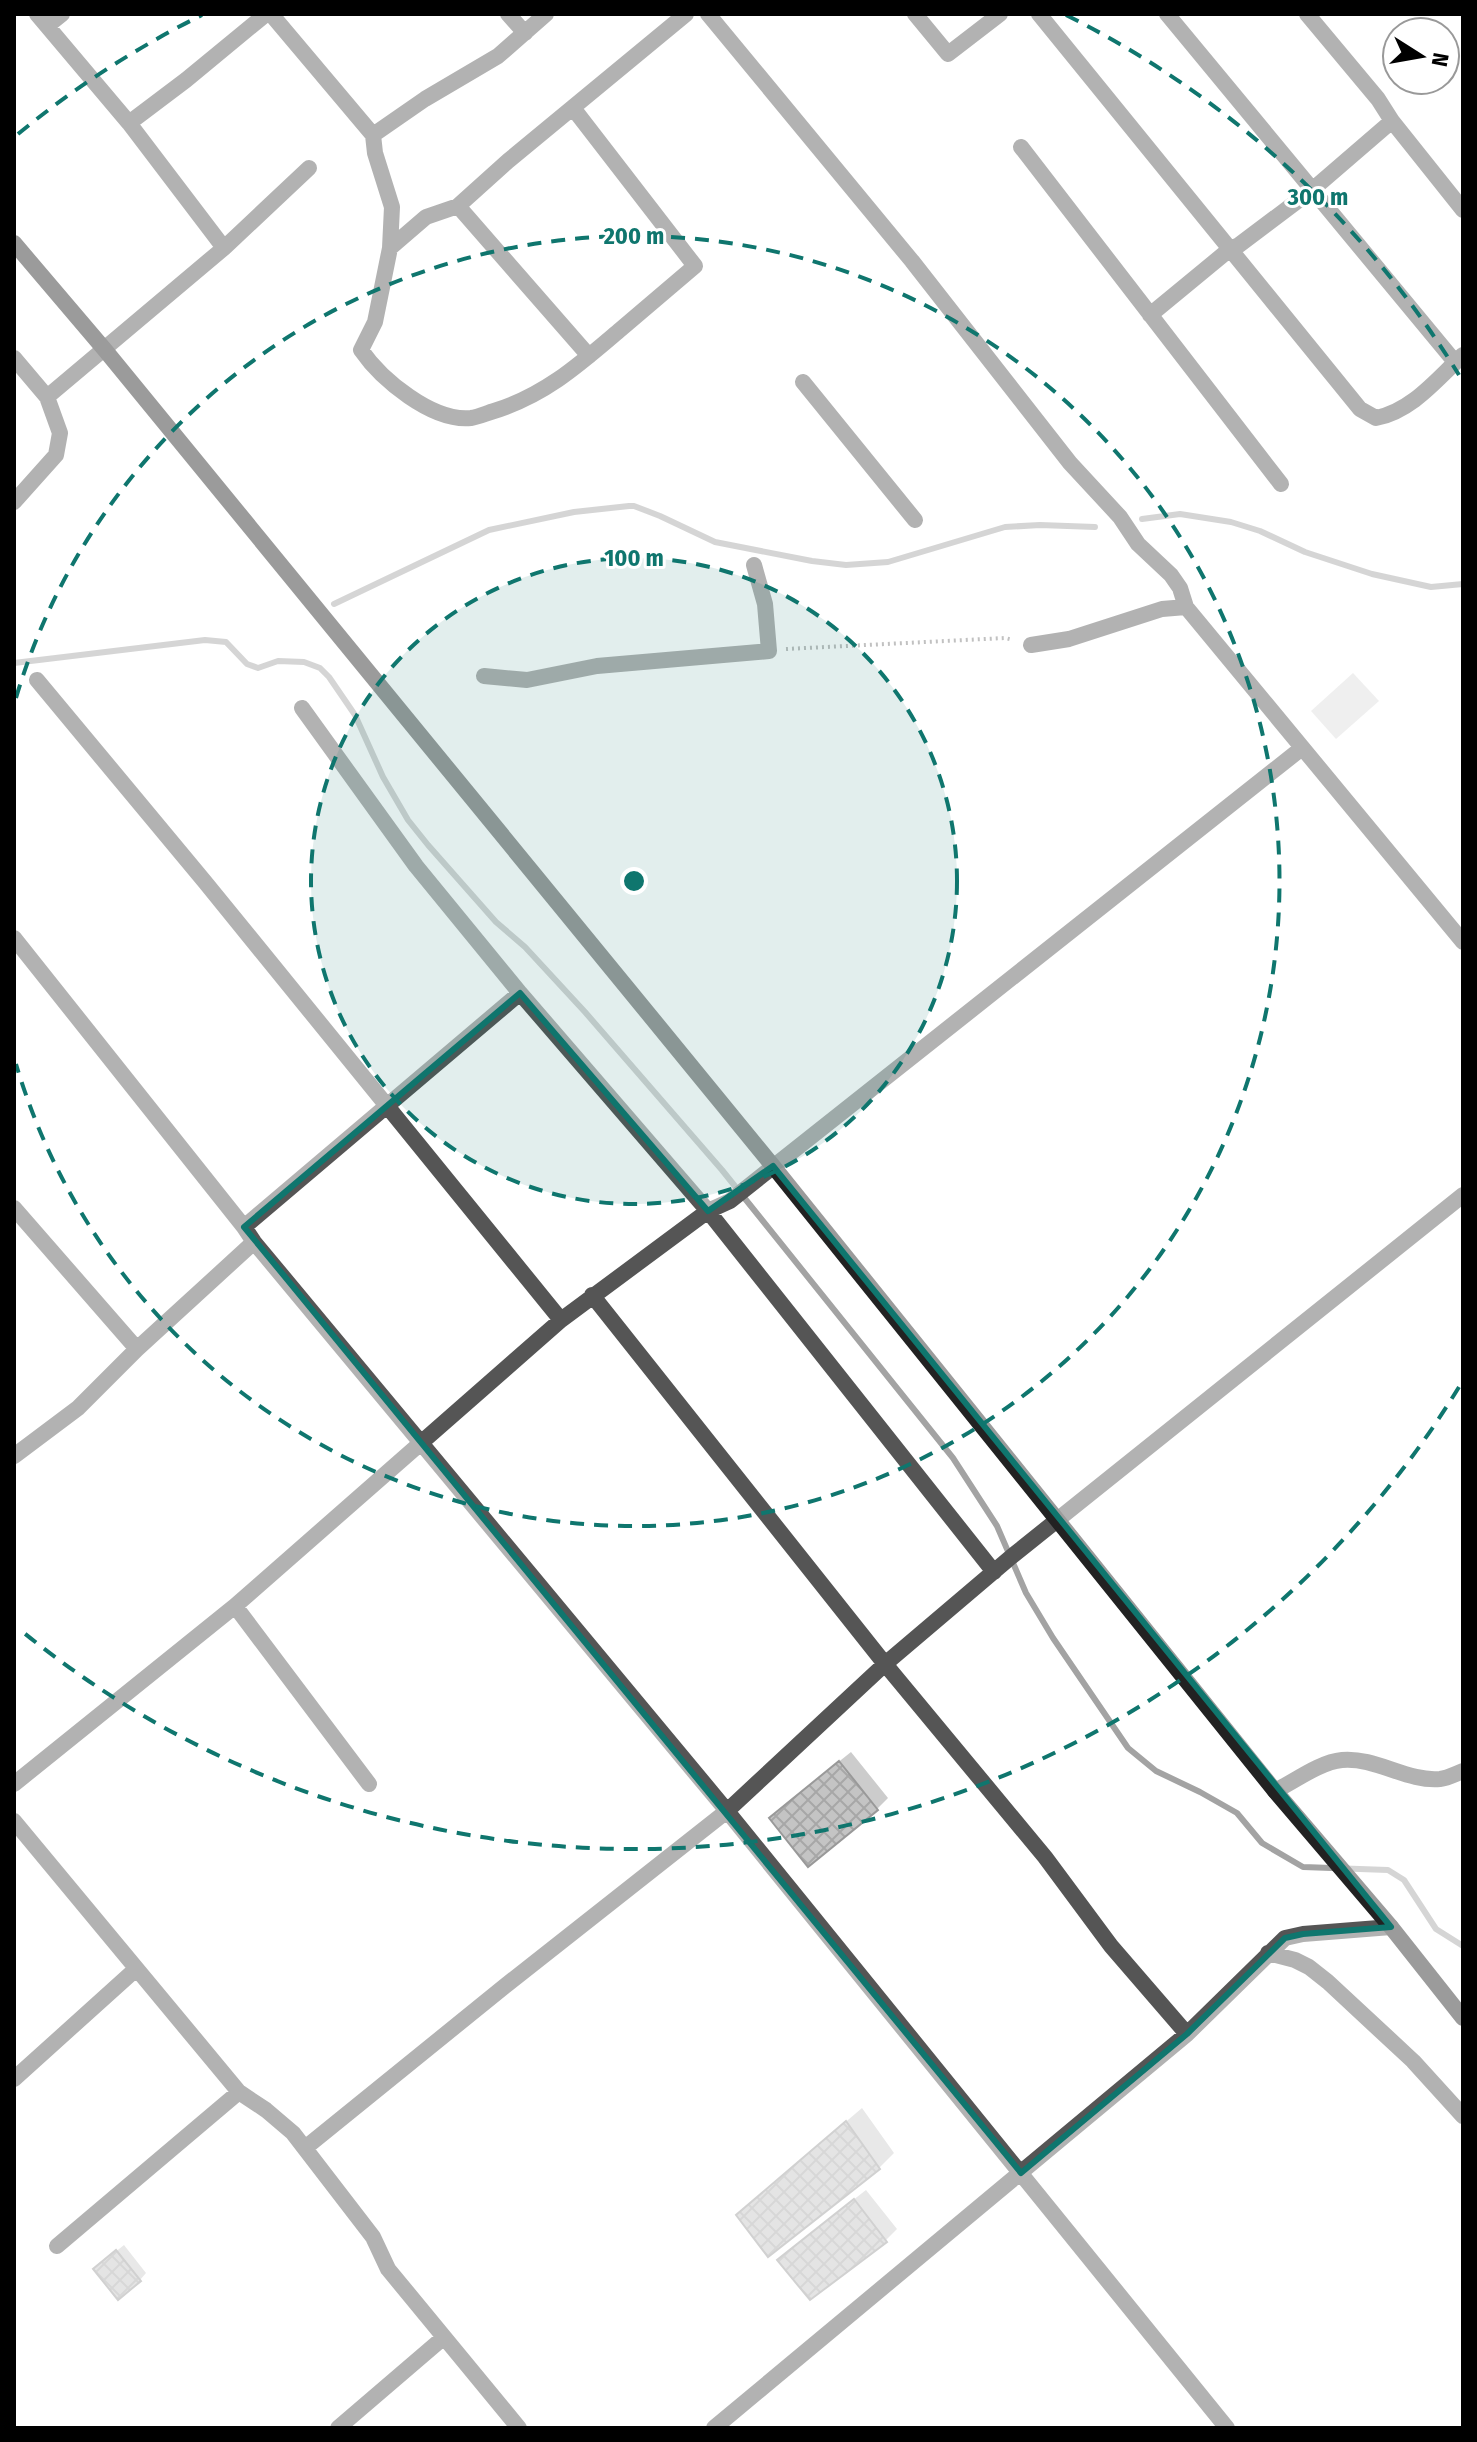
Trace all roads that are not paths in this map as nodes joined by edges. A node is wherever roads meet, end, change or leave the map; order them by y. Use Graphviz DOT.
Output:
graph roads {
  1 [pos="62,14"];
  2 [pos="268,14"];
  3 [pos="508,14"];
  4 [pos="546,14"];
  5 [pos="686,14"];
  6 [pos="708,14"];
  7 [pos="915,14"];
  8 [pos="1000,14"];
  9 [pos="1039,14"];
  10 [pos="1167,14"];
  11 [pos="1307,14"];
  12 [pos="42,20"];
  13 [pos="525,33"];
  14 [pos="573,108"];
  15 [pos="1392,121"];
  16 [pos="129,123"];
  17 [pos="373,135"];
  18 [pos="1021,147"];
  19 [pos="309,168"];
  20 [pos="1312,190"];
  21 [pos="458,206"];
  22 [pos="1463,210"];
  23 [pos="14,243"];
  24 [pos="224,248"];
  25 [pos="390,248"];
  26 [pos="1230,249"];
  27 [pos="1150,315"];
  28 [pos="105,350"];
  29 [pos="589,356"];
  30 [pos="14,358"];
  31 [pos="1459,359"];
  32 [pos="803,382"];
  33 [pos="47,397"];
  34 [pos="1281,484"];
  35 [pos="14,502"];
  36 [pos="915,520"];
  37 [pos="754,565"];
  38 [pos="1186,607"];
  39 [pos="1031,645"];
  40 [pos="484,676"];
  41 [pos="37,680"];
  42 [pos="302,708"];
  43 [pos="1302,748"];
  44 [pos="14,938"];
  45 [pos="1463,942"];
  46 [pos="520,993"];
  47 [pos="388,1107"];
  48 [pos="773,1166"];
  49 [pos="1463,1195"];
  50 [pos="14,1208"];
  51 [pos="708,1211"];
  52 [pos="244,1227"];
  53 [pos="254,1242"];
  54 [pos="592,1295"];
  55 [pos="561,1320"];
  56 [pos="137,1349"];
  57 [pos="420,1442"];
  58 [pos="17,1448"];
  59 [pos="1057,1518"];
  60 [pos="994,1572"];
  61 [pos="235,1606"];
  62 [pos="885,1664"];
  63 [pos="1463,1771"];
  64 [pos="14,1784"];
  65 [pos="369,1784"];
  66 [pos="1275,1791"];
  67 [pos="727,1811"];
  68 [pos="14,1821"];
  69 [pos="1391,1927"];
  70 [pos="1268,1953"];
  71 [pos="136,1969"];
  72 [pos="1463,2018"];
  73 [pos="1187,2034"];
  74 [pos="14,2079"];
  75 [pos="239,2092"];
  76 [pos="1463,2116"];
  77 [pos="305,2148"];
  78 [pos="1021,2173"];
  79 [pos="57,2246"];
  80 [pos="443,2338"];
  81 [pos="338,2428"];
  82 [pos="519,2428"];
  83 [pos="714,2428"];
  84 [pos="1227,2428"];
  1 -- 12 [label="street"];
  2 -- 16 [label="street"];
  2 -- 17 [label="street"];
  3 -- 13 [label="street"];
  4 -- 13 [label="street"];
  5 -- 14 [label="street"];
  6 -- 38 [label="street"];
  7 -- 8 [label="street"];
  9 -- 26 [label="street"];
  10 -- 20 [label="street"];
  11 -- 15 [label="street"];
  12 -- 16 [label="street"];
  13 -- 17 [label="street"];
  14 -- 21 [label="street"];
  14 -- 29 [label="street"];
  15 -- 20 [label="street"];
  15 -- 22 [label="street"];
  16 -- 24 [label="street"];
  17 -- 25 [label="street"];
  18 -- 27 [label="street"];
  19 -- 24 [label="street"];
  20 -- 26 [label="street"];
  20 -- 31 [label="street"];
  21 -- 25 [label="street"];
  21 -- 29 [label="street"];
  23 -- 28 [label="street"];
  24 -- 28 [label="street"];
  25 -- 29 [label="street"];
  26 -- 27 [label="street"];
  26 -- 31 [label="street"];
  27 -- 34 [label="street"];
  28 -- 33 [label="street"];
  28 -- 48 [label="street"];
  30 -- 33 [label="street"];
  32 -- 36 [label="street"];
  33 -- 35 [label="street"];
  37 -- 40 [label="street"];
  38 -- 39 [label="street"];
  38 -- 43 [label="street"];
  41 -- 47 [label="street"];
  42 -- 46 [label="street"];
  43 -- 45 [label="street"];
  43 -- 48 [label="street"];
  44 -- 52 [label="street"];
  46 -- 47 [label="street"];
  46 -- 51 [label="street"];
  47 -- 52 [label="street"];
  47 -- 55 [label="street"];
  48 -- 51 [label="street"];
  48 -- 59 [label="street"];
  49 -- 59 [label="street"];
  50 -- 56 [label="street"];
  51 -- 54 [label="street"];
  51 -- 60 [label="street"];
  52 -- 53 [label="street"];
  53 -- 56 [label="street"];
  53 -- 57 [label="street"];
  54 -- 55 [label="street"];
  54 -- 62 [label="street"];
  55 -- 57 [label="street"];
  56 -- 58 [label="street"];
  57 -- 61 [label="street"];
  57 -- 67 [label="street"];
  59 -- 60 [label="street"];
  59 -- 66 [label="street"];
  60 -- 62 [label="street"];
  61 -- 64 [label="street"];
  61 -- 65 [label="street"];
  62 -- 67 [label="street"];
  62 -- 73 [label="street"];
  63 -- 66 [label="street"];
  66 -- 69 [label="street"];
  67 -- 77 [label="street"];
  67 -- 78 [label="street"];
  68 -- 71 [label="street"];
  69 -- 70 [label="street"];
  69 -- 72 [label="street"];
  70 -- 73 [label="street"];
  70 -- 76 [label="street"];
  71 -- 74 [label="street"];
  71 -- 75 [label="street"];
  73 -- 78 [label="street"];
  75 -- 77 [label="street"];
  75 -- 79 [label="street"];
  77 -- 80 [label="street"];
  78 -- 83 [label="street"];
  78 -- 84 [label="street"];
  80 -- 81 [label="street"];
  80 -- 82 [label="street"];
}
